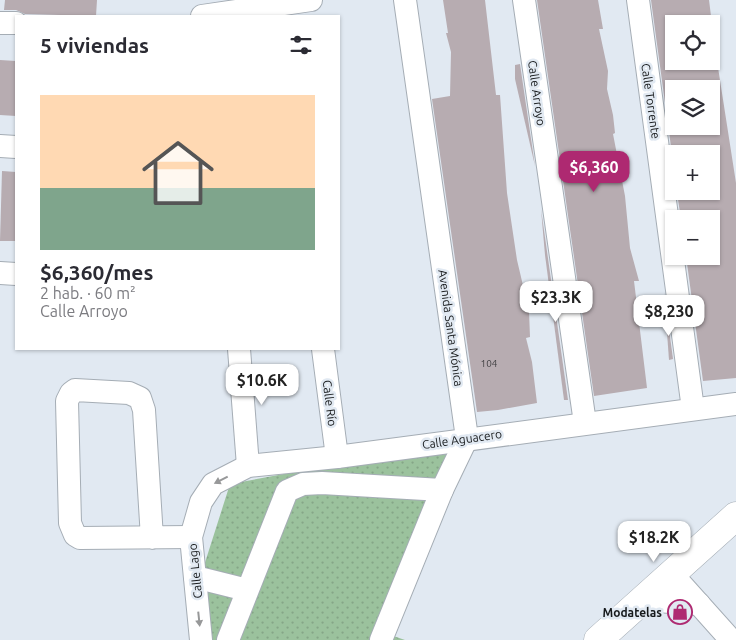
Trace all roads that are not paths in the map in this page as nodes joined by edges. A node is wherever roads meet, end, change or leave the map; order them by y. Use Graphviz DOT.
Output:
graph roads {
  1 [pos="200,0"];
  2 [pos="311,0"];
  3 [pos="405,0"];
  4 [pos="524,0"];
  5 [pos="638,0"];
  6 [pos="279,7"];
  7 [pos="203,15"];
  8 [pos="211,15"];
  9 [pos="0,23"];
  10 [pos="15,23"];
  11 [pos="0,146"];
  12 [pos="15,147"];
  13 [pos="0,273"];
  14 [pos="15,274"];
  15 [pos="239,350"];
  16 [pos="323,350"];
  17 [pos="736,404"];
  18 [pos="693,409"];
  19 [pos="585,423"];
  20 [pos="467,438"];
  21 [pos="337,457"];
  22 [pos="248,466"];
  23 [pos="442,490"];
  24 [pos="201,502"];
  25 [pos="736,516"];
  26 [pos="191,537"];
  27 [pos="152,538"];
  28 [pos="672,574"];
  29 [pos="195,577"];
  30 [pos="247,590"];
  31 [pos="643,600"];
  32 [pos="699,604"];
  33 [pos="202,640"];
  34 [pos="228,640"];
  35 [pos="381,640"];
  36 [pos="598,640"];
  37 [pos="731,640"];
  1 -- 7 [label="street"];
  2 -- 6 [label="street"];
  3 -- 20 [label="street, Avenida Santa Mónica"];
  4 -- 19 [label="street, Calle Arroyo"];
  5 -- 18 [label="street, Calle Torrente"];
  6 -- 8 [label="street"];
  9 -- 10 [label="street"];
  11 -- 12 [label="street"];
  13 -- 14 [label="street"];
  15 -- 22 [label="street"];
  16 -- 21 [label="street, Calle Río"];
  17 -- 18 [label="street, Calle Aguacero"];
  18 -- 19 [label="street, Calle Aguacero"];
  19 -- 20 [label="street, Calle Aguacero"];
  20 -- 21 [label="street, Calle Aguacero"];
  20 -- 23 [label="street"];
  21 -- 22 [label="street, Calle Aguacero"];
  22 -- 24 [label="street, Calle Aguacero, one-way"];
  23 -- 30 [label="street"];
  23 -- 35 [label="street"];
  24 -- 26 [label="street, Calle Lago"];
  25 -- 28 [label="main road"];
  26 -- 27 [label="street"];
  26 -- 29 [label="street, Calle Lago"];
  27 -- 27 [label="street"];
  28 -- 31 [label="main road"];
  28 -- 32 [label="street"];
  29 -- 30 [label="street"];
  29 -- 33 [label="street, Calle Lago, one-way"];
  30 -- 34 [label="street"];
  31 -- 32 [label="street"];
  31 -- 36 [label="main road"];
  32 -- 37 [label="street"];
}
